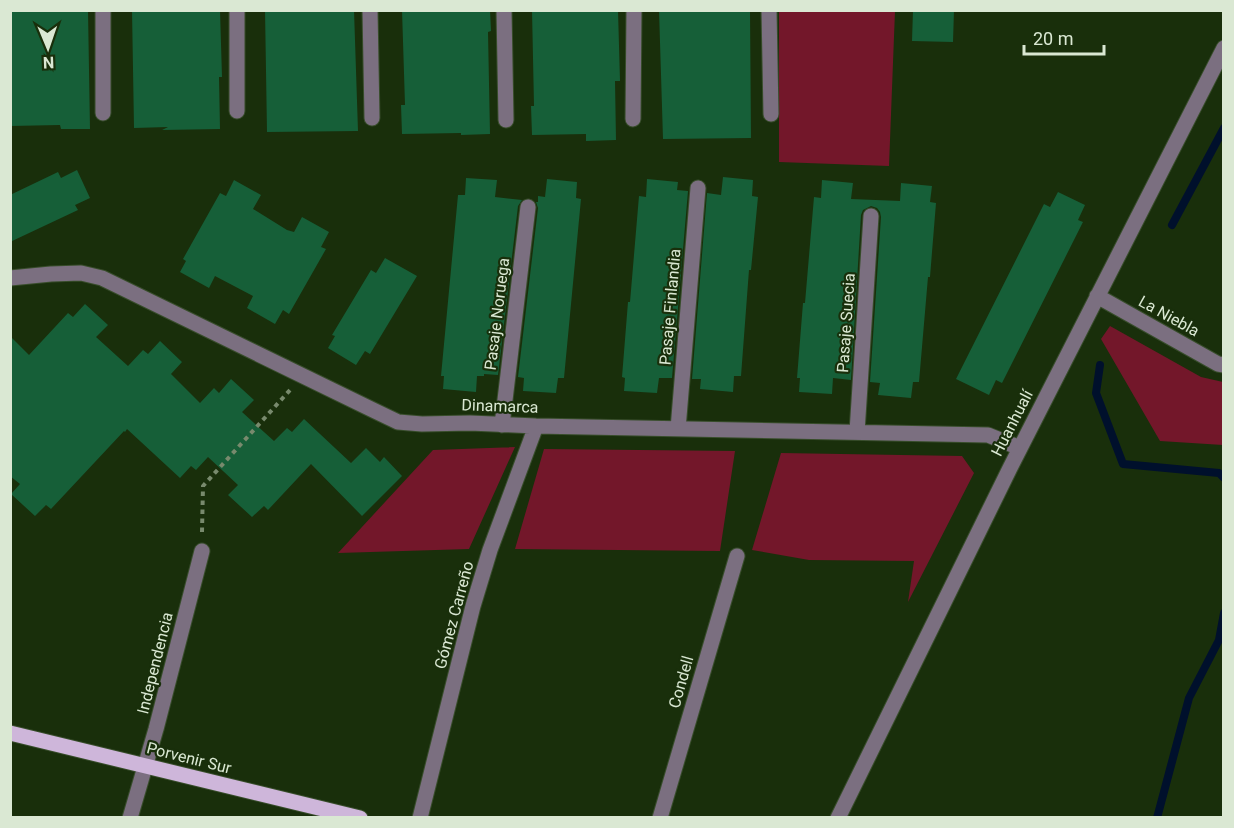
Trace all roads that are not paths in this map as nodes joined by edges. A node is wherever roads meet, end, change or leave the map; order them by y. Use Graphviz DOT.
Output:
graph roads {
  1 [pos="103,10"];
  2 [pos="237,10"];
  3 [pos="370,10"];
  4 [pos="504,10"];
  5 [pos="634,10"];
  6 [pos="769,10"];
  7 [pos="1224,48"];
  8 [pos="237,111"];
  9 [pos="103,113"];
  10 [pos="771,114"];
  11 [pos="372,118"];
  12 [pos="633,119"];
  13 [pos="506,120"];
  14 [pos="698,188"];
  15 [pos="528,207"];
  16 [pos="871,216"];
  17 [pos="10,278"];
  18 [pos="1097,296"];
  19 [pos="1224,365"];
  20 [pos="502,424"];
  21 [pos="536,426"];
  22 [pos="678,429"];
  23 [pos="857,432"];
  24 [pos="1020,448"];
  25 [pos="202,551"];
  26 [pos="737,556"];
  27 [pos="10,733"];
  28 [pos="146,766"];
  29 [pos="130,818"];
  30 [pos="360,818"];
  31 [pos="420,818"];
  32 [pos="660,818"];
  33 [pos="838,818"];
  1 -- 9 [label="street"];
  2 -- 8 [label="street"];
  3 -- 11 [label="street"];
  4 -- 13 [label="street"];
  5 -- 12 [label="street"];
  6 -- 10 [label="street"];
  7 -- 18 [label="street, Huanhualí"];
  14 -- 22 [label="street, Pasaje Finlandia"];
  15 -- 20 [label="street, Pasaje Noruega"];
  16 -- 23 [label="street, Pasaje Suecia"];
  17 -- 20 [label="street, Dinamarca"];
  18 -- 19 [label="street, La Niebla"];
  18 -- 24 [label="street, Huanhualí"];
  20 -- 21 [label="street, Dinamarca"];
  21 -- 22 [label="street, Dinamarca"];
  21 -- 31 [label="street, Gómez Carreño"];
  22 -- 23 [label="street, Dinamarca"];
  23 -- 24 [label="street, Dinamarca"];
  24 -- 33 [label="street, Huanhualí"];
  25 -- 28 [label="street, Independencia"];
  26 -- 32 [label="street, Condell"];
  27 -- 28 [label="main road, Porvenir Sur"];
  28 -- 29 [label="street, Independencia"];
  28 -- 30 [label="main road, Porvenir Sur"];
}
